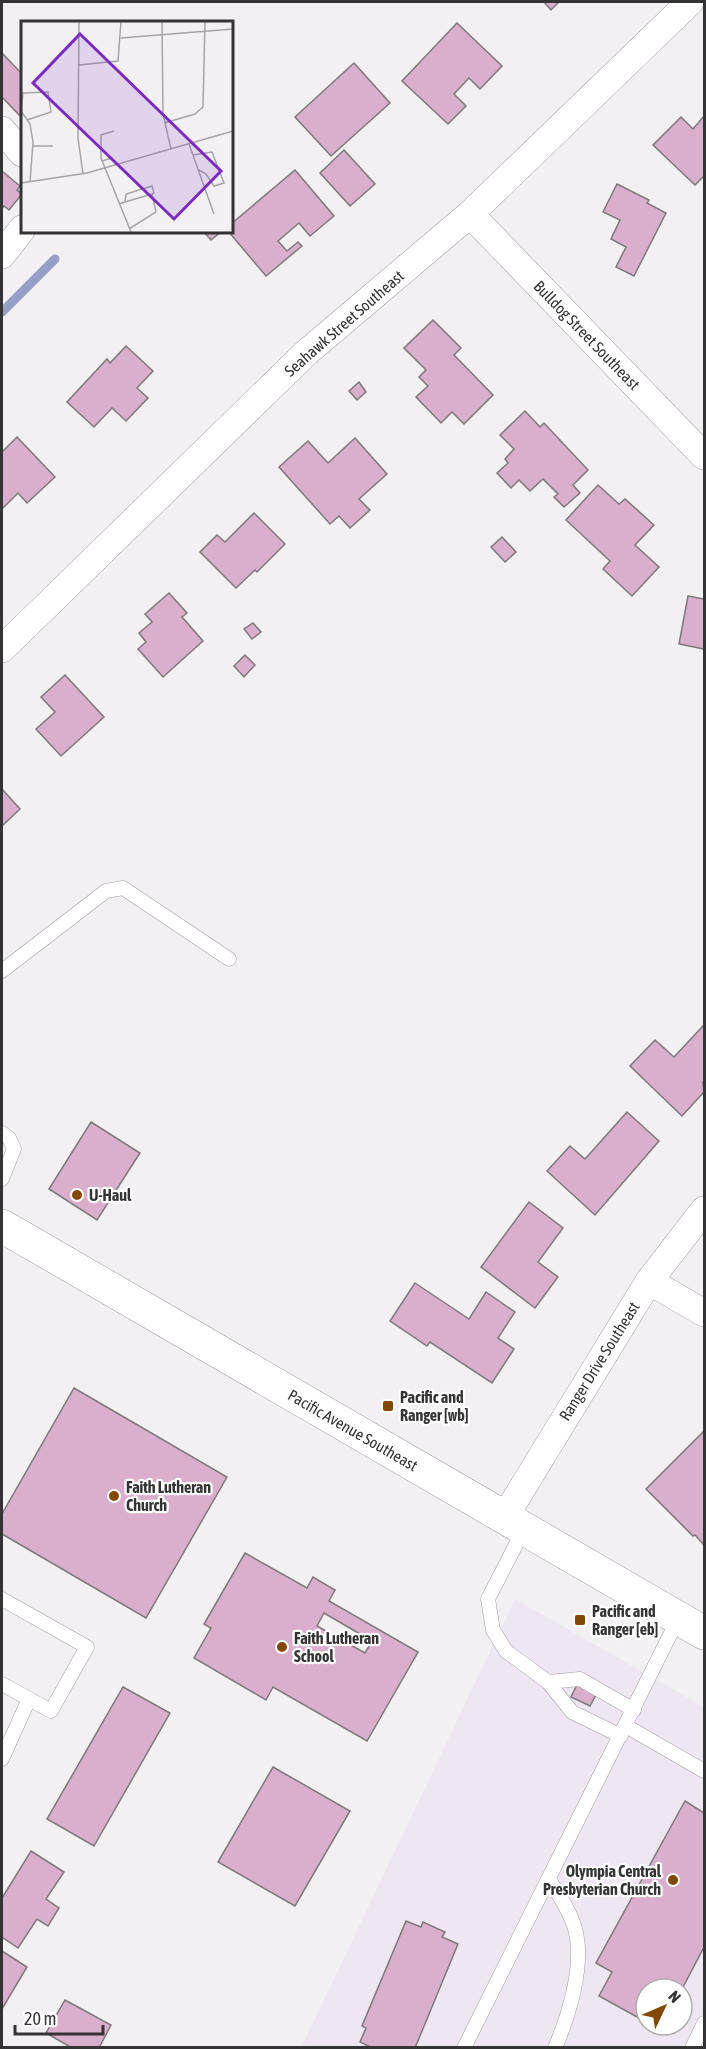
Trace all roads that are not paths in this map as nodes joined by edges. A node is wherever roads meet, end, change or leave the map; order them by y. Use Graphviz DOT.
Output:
graph roads {
  1 [pos="690,2"];
  2 [pos="2,130"];
  3 [pos="21,152"];
  4 [pos="470,214"];
  5 [pos="21,230"];
  6 [pos="2,255"];
  7 [pos="705,456"];
  8 [pos="2,649"];
  9 [pos="229,959"];
  10 [pos="2,971"];
  11 [pos="2,1133"];
  12 [pos="2,1179"];
  13 [pos="705,1210"];
  14 [pos="2,1226"];
  15 [pos="649,1281"];
  16 [pos="705,1313"];
  17 [pos="514,1524"];
  18 [pos="2,1599"];
  19 [pos="691,1626"];
  20 [pos="548,1682"];
  21 [pos="2,1684"];
  22 [pos="29,1699"];
  23 [pos="634,1710"];
  24 [pos="624,1731"];
  25 [pos="2,1759"];
  26 [pos="705,1771"];
  27 [pos="549,1879"];
  28 [pos="705,2024"];
  29 [pos="464,2048"];
  30 [pos="555,2048"];
  31 [pos="692,2048"];
  1 -- 4 [label="street, Seahawk Street Southeast"];
  2 -- 3 [label="street"];
  4 -- 7 [label="street, Bulldog Street Southeast"];
  4 -- 8 [label="street, Seahawk Street Southeast"];
  5 -- 6 [label="street"];
  9 -- 10 [label="lane"];
  11 -- 12 [label="lane"];
  13 -- 15 [label="street, Ranger Drive Southeast"];
  14 -- 17 [label="main road, Pacific Avenue Southeast"];
  15 -- 16 [label="street"];
  15 -- 17 [label="street, Ranger Drive Southeast"];
  17 -- 19 [label="main road, Pacific Avenue Southeast"];
  17 -- 20 [label="lane"];
  18 -- 22 [label="lane"];
  19 -- 23 [label="lane"];
  20 -- 23 [label="lane"];
  20 -- 24 [label="lane"];
  21 -- 22 [label="lane"];
  22 -- 25 [label="lane"];
  23 -- 24 [label="lane"];
  24 -- 26 [label="lane"];
  24 -- 27 [label="lane"];
  27 -- 29 [label="lane"];
  27 -- 30 [label="lane"];
  28 -- 31 [label="lane"];
}
